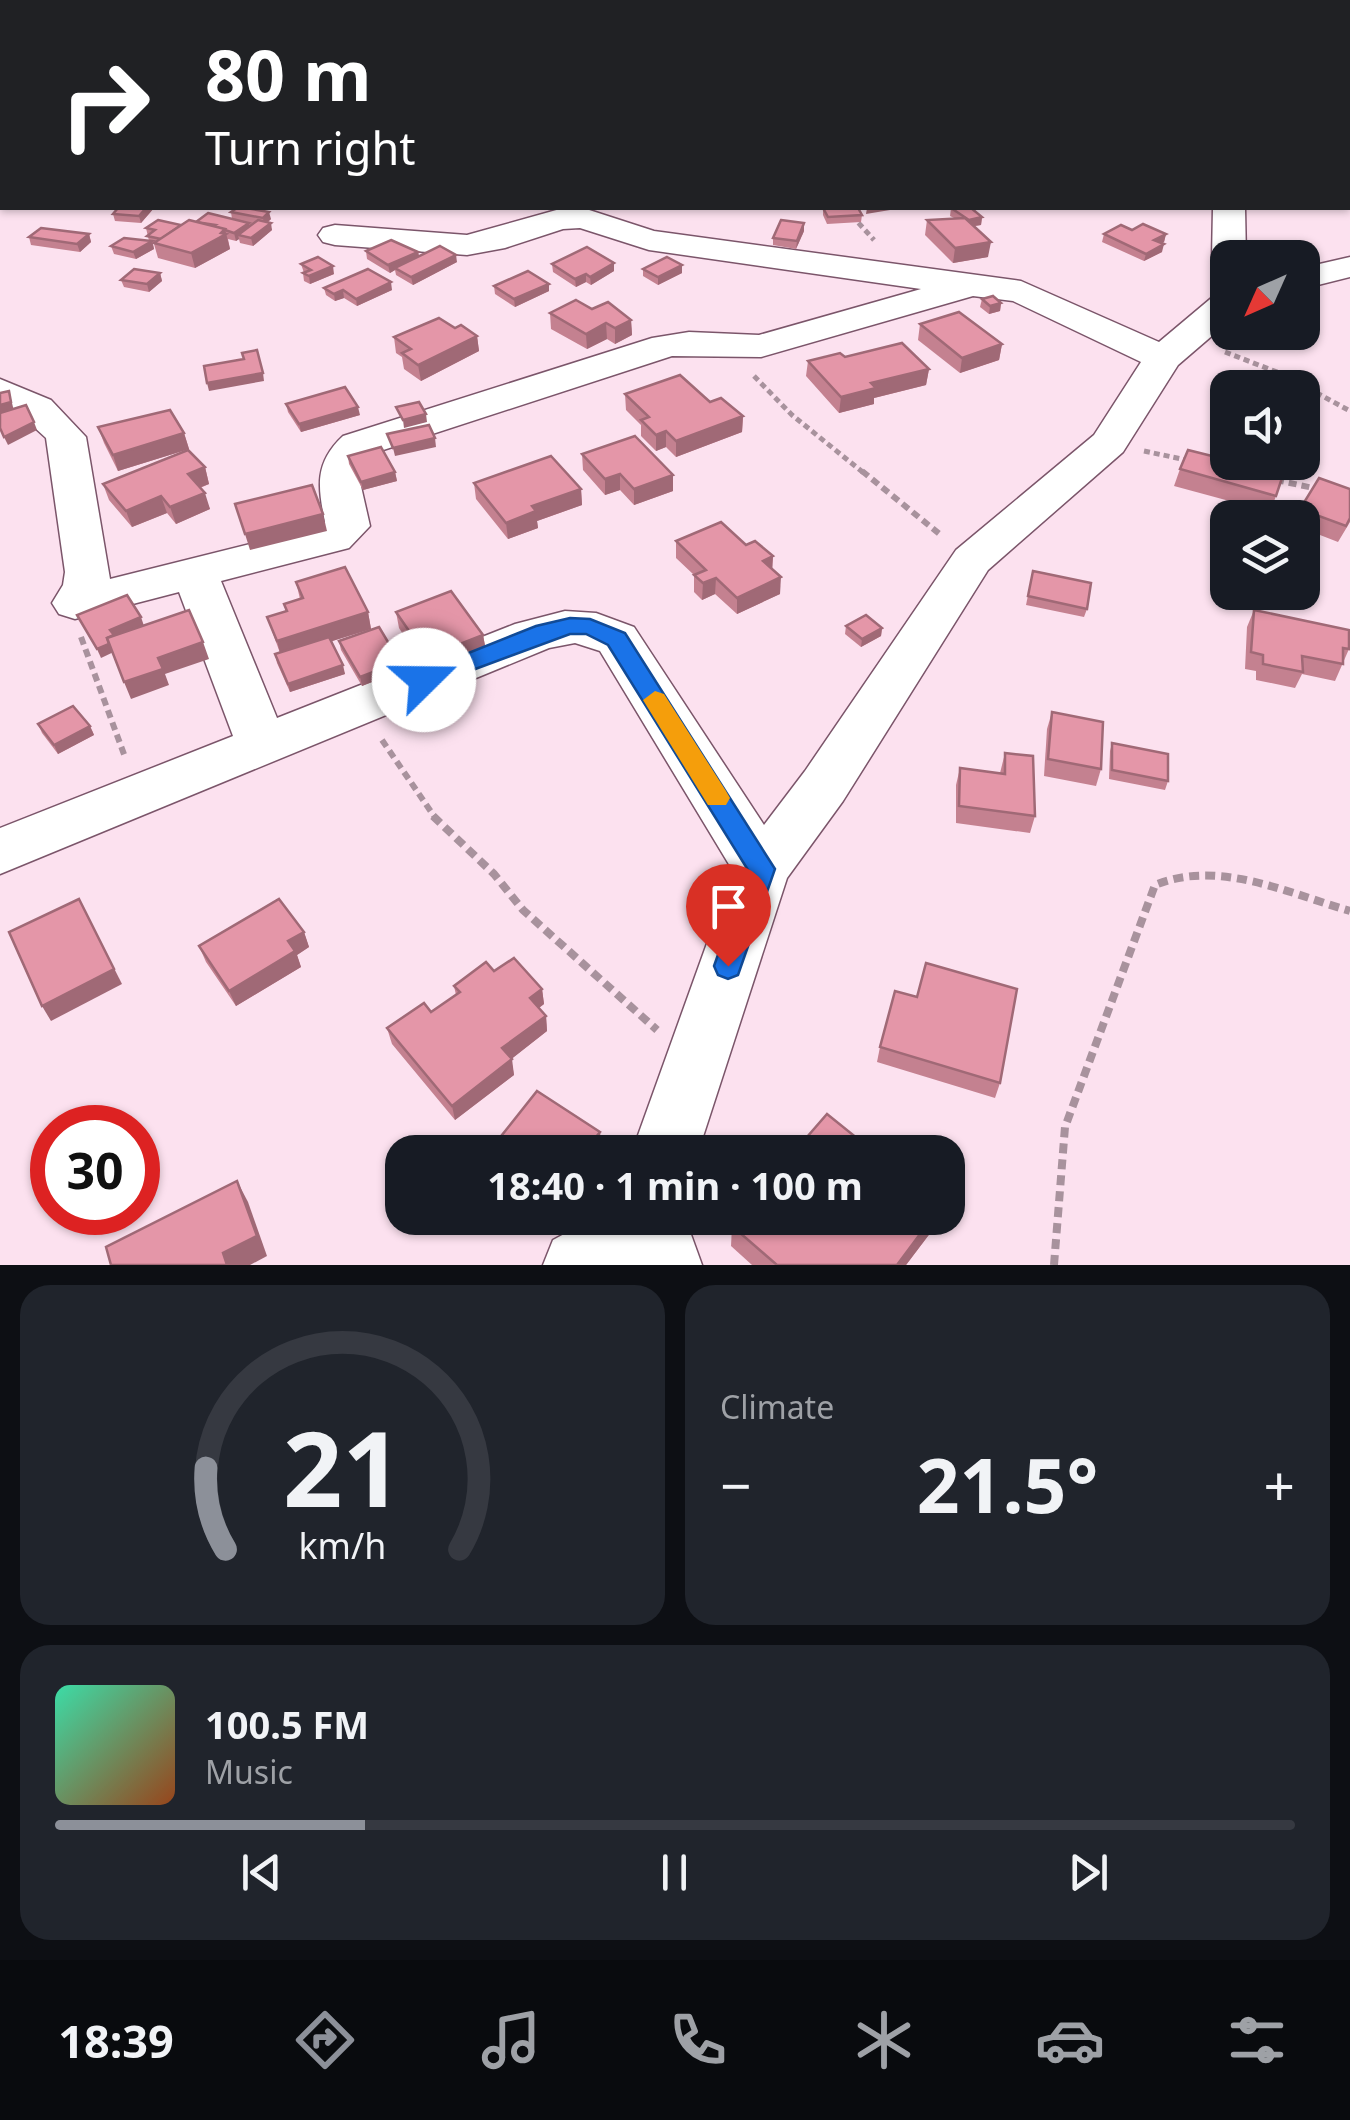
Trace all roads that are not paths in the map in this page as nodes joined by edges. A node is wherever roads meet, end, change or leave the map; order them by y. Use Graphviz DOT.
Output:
graph roads {
  1 [pos="1229,210"];
  2 [pos="575,212"];
  3 [pos="335,235"];
  4 [pos="1229,240"];
  5 [pos="1350,268"];
  6 [pos="1320,276"];
  7 [pos="972,285"];
  8 [pos="1210,318"];
  9 [pos="1174,348"];
  10 [pos="0,391"];
  11 [pos="196,574"];
  12 [pos="263,746"];
  13 [pos="0,852"];
  14 [pos="762,869"];
  15 [pos="671,1135"];
  16 [pos="656,1236"];
  17 [pos="578,1265"];
  1 -- 4 [label="street"];
  2 -- 3 [label="street"];
  2 -- 7 [label="street"];
  5 -- 6 [label="street"];
  7 -- 9 [label="street"];
  7 -- 11 [label="street"];
  8 -- 9 [label="street"];
  9 -- 14 [label="street"];
  10 -- 11 [label="street"];
  11 -- 12 [label="street"];
  12 -- 13 [label="street"];
  12 -- 14 [label="street"];
  14 -- 15 [label="street"];
  16 -- 17 [label="street"];
}
